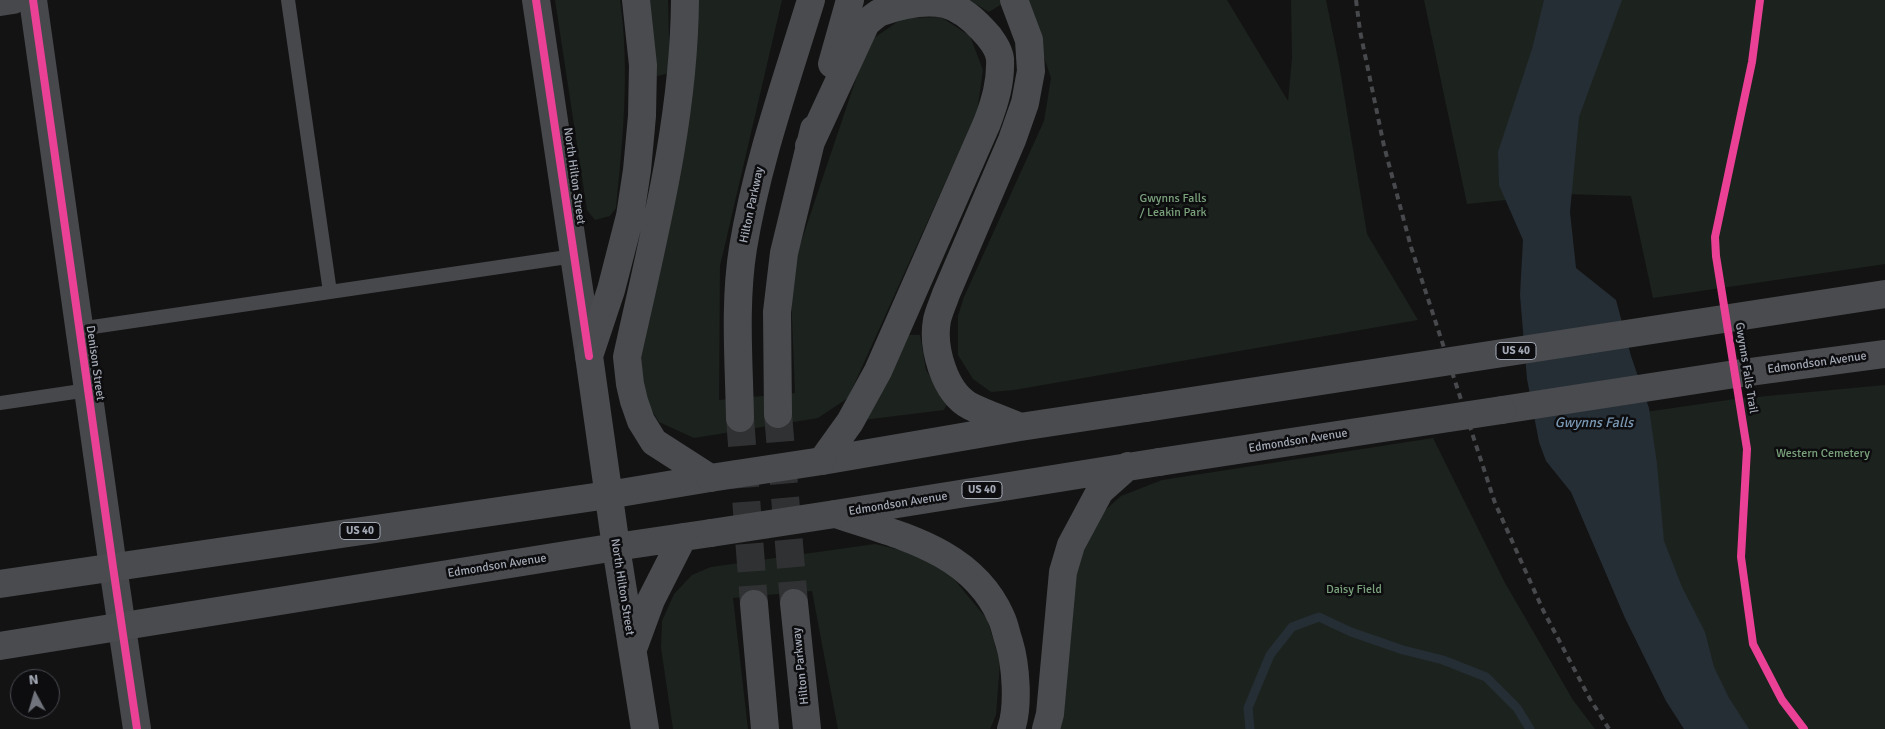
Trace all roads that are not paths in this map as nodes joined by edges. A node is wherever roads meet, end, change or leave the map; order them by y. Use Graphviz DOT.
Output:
graph roads {
  1 [pos="13,0"];
  2 [pos="33,0"];
  3 [pos="288,0"];
  4 [pos="536,0"];
  5 [pos="636,0"];
  6 [pos="685,0"];
  7 [pos="811,0"];
  8 [pos="850,0"];
  9 [pos="1014,0"];
  10 [pos="0,2"];
  11 [pos="809,146"];
  12 [pos="574,256"];
  13 [pos="330,292"];
  14 [pos="1885,294"];
  15 [pos="79,329"];
  16 [pos="1885,354"];
  17 [pos="589,356"];
  18 [pos="88,390"];
  19 [pos="0,403"];
  20 [pos="778,414"];
  21 [pos="740,418"];
  22 [pos="1020,427"];
  23 [pos="822,461"];
  24 [pos="1128,466"];
  25 [pos="710,478"];
  26 [pos="608,495"];
  27 [pos="835,514"];
  28 [pos="683,537"];
  29 [pos="616,547"];
  30 [pos="113,566"];
  31 [pos="0,584"];
  32 [pos="794,603"];
  33 [pos="754,604"];
  34 [pos="122,627"];
  35 [pos="0,646"];
  36 [pos="632,651"];
  37 [pos="803,682"];
  38 [pos="137,729"];
  39 [pos="645,729"];
  40 [pos="766,729"];
  41 [pos="807,729"];
  42 [pos="821,729"];
  43 [pos="1011,729"];
  44 [pos="1046,729"];
  1 -- 10 [label="street"];
  2 -- 15 [label="street, Denison Street"];
  3 -- 13 [label="lane"];
  4 -- 12 [label="street, North Hilton Street"];
  5 -- 17 [label="main road"];
  6 -- 25 [label="main road"];
  7 -- 21 [label="main road, Hilton Parkway"];
  8 -- 11 [label="main road"];
  9 -- 22 [label="main road"];
  11 -- 20 [label="main road"];
  11 -- 23 [label="main road"];
  12 -- 13 [label="lane"];
  12 -- 17 [label="street, North Hilton Street"];
  13 -- 15 [label="lane"];
  14 -- 22 [label="main road, US 40, bridge"];
  15 -- 18 [label="street, Denison Street"];
  16 -- 24 [label="main road, Edmondson Avenue / US 40, bridge"];
  17 -- 26 [label="main road, North Hilton Street"];
  18 -- 19 [label="lane"];
  18 -- 30 [label="street, Denison Street"];
  22 -- 23 [label="main road, US 40"];
  23 -- 25 [label="main road, US 40, bridge"];
  24 -- 27 [label="main road, Edmondson Avenue / US 40"];
  24 -- 44 [label="main road"];
  25 -- 26 [label="main road, US 40"];
  26 -- 29 [label="main road, North Hilton Street"];
  26 -- 30 [label="main road, US 40"];
  27 -- 28 [label="main road, Edmondson Avenue / US 40, bridge"];
  27 -- 43 [label="main road"];
  28 -- 29 [label="main road, Edmondson Avenue / US 40"];
  28 -- 36 [label="main road"];
  29 -- 34 [label="main road, Edmondson Avenue / US 40"];
  29 -- 36 [label="main road, North Hilton Street"];
  30 -- 31 [label="main road, US 40"];
  30 -- 34 [label="street, Denison Street"];
  32 -- 37 [label="main road, Hilton Parkway"];
  33 -- 40 [label="main road"];
  34 -- 35 [label="main road, Edmondson Avenue / US 40"];
  34 -- 38 [label="street, Denison Street"];
  36 -- 39 [label="main road, North Hilton Street"];
  37 -- 41 [label="main road, Hilton Parkway"];
  37 -- 42 [label="main road"];
}
